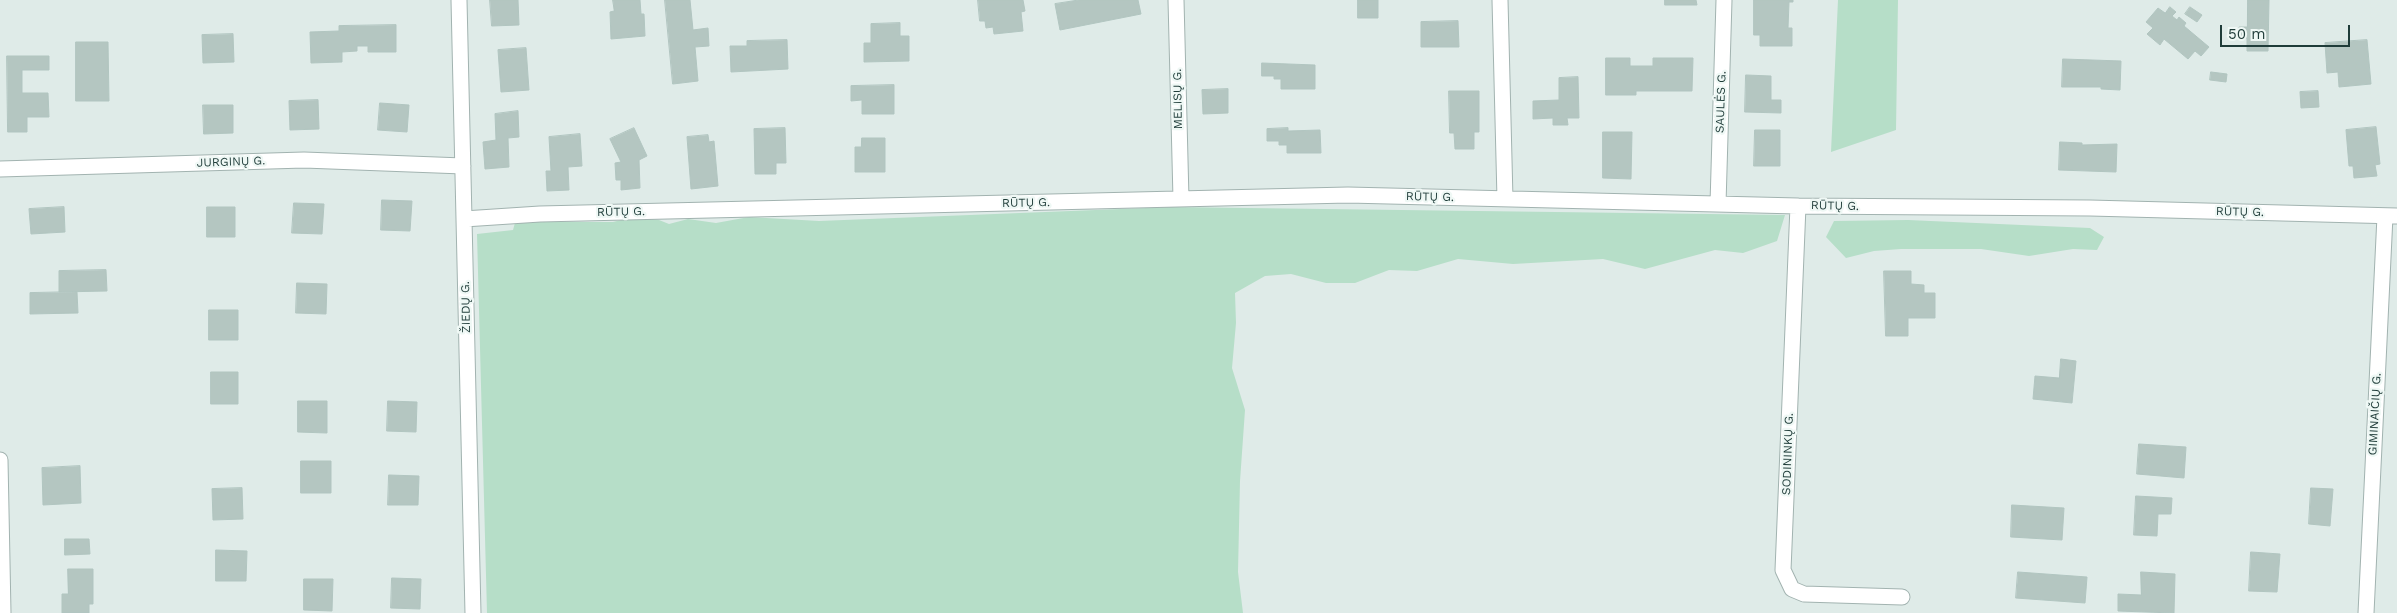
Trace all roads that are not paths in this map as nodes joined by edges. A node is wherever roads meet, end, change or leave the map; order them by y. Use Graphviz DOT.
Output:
graph roads {
  1 [pos="459,0"];
  2 [pos="1176,0"];
  3 [pos="1500,0"];
  4 [pos="1724,0"];
  5 [pos="463,166"];
  6 [pos="0,169"];
  7 [pos="1181,199"];
  8 [pos="1505,199"];
  9 [pos="1718,204"];
  10 [pos="1798,206"];
  11 [pos="2391,216"];
  12 [pos="464,219"];
  13 [pos="0,460"];
  14 [pos="1902,597"];
  15 [pos="3,613"];
  16 [pos="473,613"];
  17 [pos="2366,613"];
  1 -- 5 [label="street, ŽIEDŲ G."];
  2 -- 7 [label="street, MELISŲ G."];
  3 -- 8 [label="street"];
  4 -- 9 [label="street, SAULĖS G."];
  5 -- 6 [label="street, JURGINŲ G."];
  5 -- 12 [label="street, ŽIEDŲ G."];
  7 -- 8 [label="street, RŪTŲ G."];
  7 -- 12 [label="street, RŪTŲ G."];
  8 -- 9 [label="street, RŪTŲ G."];
  9 -- 10 [label="street, RŪTŲ G."];
  10 -- 11 [label="street, RŪTŲ G."];
  10 -- 14 [label="street, SODININKŲ G."];
  11 -- 17 [label="street, GIMINAIČIŲ G."];
  12 -- 16 [label="street, ŽIEDŲ G."];
  13 -- 15 [label="street"];
}
